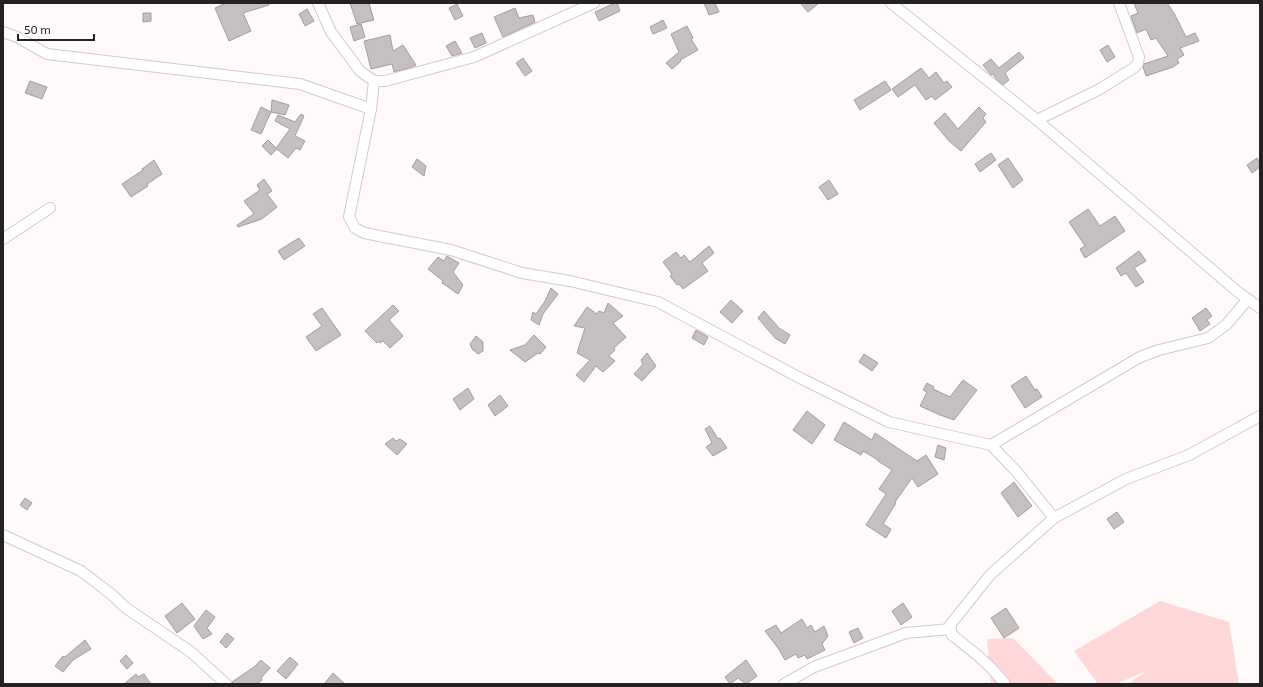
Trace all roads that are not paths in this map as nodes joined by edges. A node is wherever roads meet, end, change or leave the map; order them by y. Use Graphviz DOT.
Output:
graph roads {
  1 [pos="318,3"];
  2 [pos="594,3"];
  3 [pos="891,3"];
  4 [pos="1119,3"];
  5 [pos="3,32"];
  6 [pos="374,81"];
  7 [pos="371,109"];
  8 [pos="1037,120"];
  9 [pos="50,208"];
  10 [pos="3,239"];
  11 [pos="1248,299"];
  12 [pos="1260,308"];
  13 [pos="1260,416"];
  14 [pos="990,445"];
  15 [pos="1054,518"];
  16 [pos="3,535"];
  17 [pos="951,629"];
  18 [pos="226,684"];
  19 [pos="784,684"];
  20 [pos="1005,684"];
  1 -- 6 [label="street"];
  2 -- 6 [label="street"];
  3 -- 8 [label="street"];
  4 -- 8 [label="street"];
  5 -- 7 [label="street"];
  6 -- 7 [label="street"];
  7 -- 14 [label="street"];
  8 -- 11 [label="street"];
  9 -- 10 [label="street"];
  11 -- 12 [label="street"];
  11 -- 14 [label="street"];
  13 -- 15 [label="street"];
  14 -- 15 [label="street"];
  15 -- 17 [label="street"];
  16 -- 18 [label="street"];
  17 -- 19 [label="street"];
  17 -- 20 [label="street"];
}
